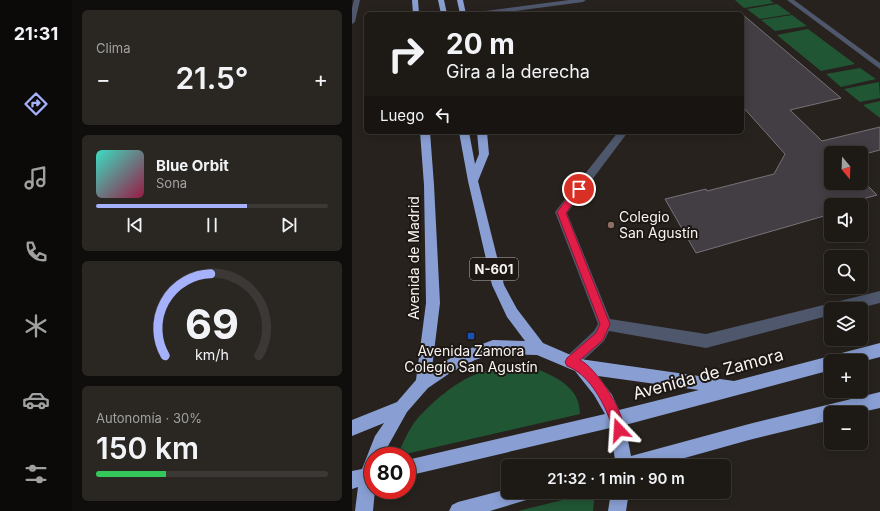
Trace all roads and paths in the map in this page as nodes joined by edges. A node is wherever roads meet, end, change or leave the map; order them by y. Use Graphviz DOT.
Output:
graph roads {
  1 [pos="357,0"];
  2 [pos="415,0"];
  3 [pos="441,0"];
  4 [pos="460,0"];
  5 [pos="583,0"];
  6 [pos="790,0"];
  7 [pos="416,12"];
  8 [pos="444,12"];
  9 [pos="463,12"];
  10 [pos="500,12"];
  11 [pos="352,22"];
  12 [pos="880,67"];
  13 [pos="425,134"];
  14 [pos="464,134"];
  15 [pos="482,134"];
  16 [pos="621,134"];
  17 [pos="473,181"];
  18 [pos="880,297"];
  19 [pos="860,302"];
  20 [pos="824,311"];
  21 [pos="605,324"];
  22 [pos="538,348"];
  23 [pos="880,350"];
  24 [pos="864,354"];
  25 [pos="576,364"];
  26 [pos="824,365"];
  27 [pos="423,383"];
  28 [pos="735,388"];
  29 [pos="880,400"];
  30 [pos="402,407"];
  31 [pos="616,419"];
  32 [pos="352,428"];
  33 [pos="379,447"];
  34 [pos="624,459"];
  35 [pos="651,459"];
  36 [pos="416,466"];
  37 [pos="365,499"];
  38 [pos="502,499"];
  39 [pos="619,499"];
  40 [pos="364,511"];
  41 [pos="458,511"];
  42 [pos="617,511"];
  1 -- 11 [label="lane"];
  2 -- 7 [label="highway"];
  3 -- 8 [label="highway"];
  4 -- 9 [label="highway"];
  5 -- 10 [label="lane"];
  6 -- 12 [label="lane"];
  13 -- 27 [label="highway, Avenida de Madrid"];
  14 -- 17 [label="highway, N-601"];
  15 -- 17 [label="highway"];
  16 -- 21 [label="lane"];
  17 -- 22 [label="highway, N-601"];
  18 -- 19 [label="lane"];
  20 -- 21 [label="lane"];
  21 -- 25 [label="lane"];
  22 -- 25 [label="highway"];
  22 -- 27 [label="highway"];
  23 -- 24 [label="highway"];
  25 -- 28 [label="highway"];
  25 -- 31 [label="highway"];
  26 -- 28 [label="highway, Avenida de Zamora"];
  27 -- 30 [label="highway"];
  28 -- 31 [label="highway, Avenida de Zamora"];
  29 -- 35 [label="highway"];
  30 -- 32 [label="highway"];
  30 -- 33 [label="highway"];
  31 -- 34 [label="highway"];
  31 -- 36 [label="highway, Avenida de Zamora"];
  37 -- 40 [label="highway"];
  38 -- 41 [label="highway"];
  39 -- 42 [label="highway"];
}
